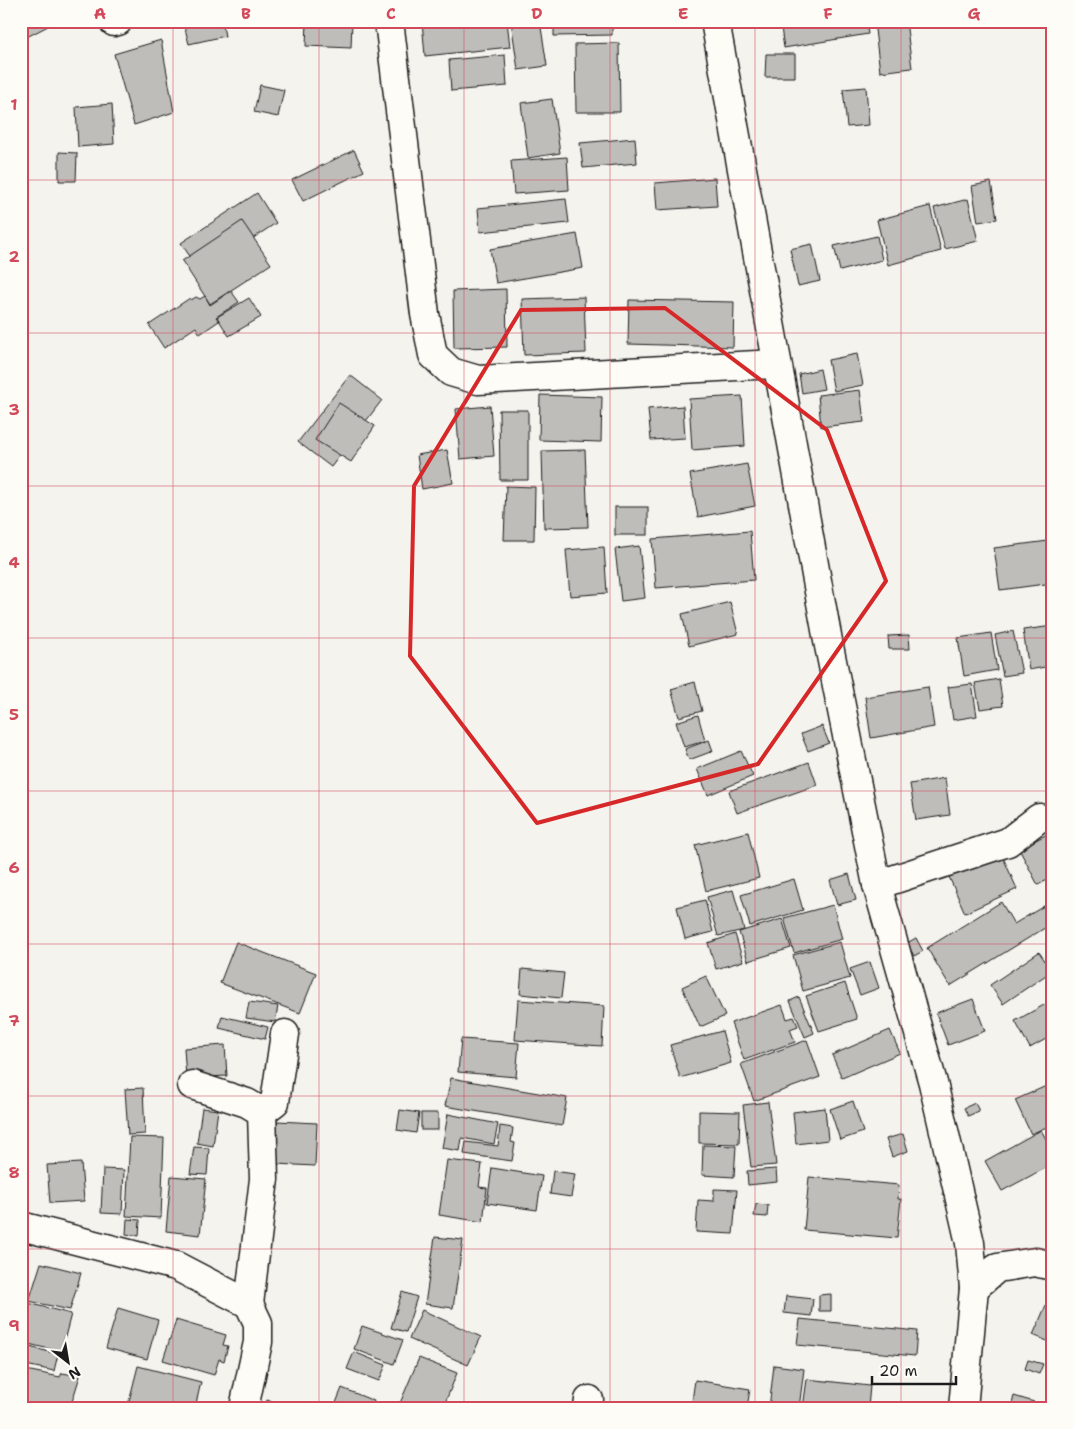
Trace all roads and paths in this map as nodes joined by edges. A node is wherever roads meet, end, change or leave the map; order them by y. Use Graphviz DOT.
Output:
graph roads {
  1 [pos="389,21"];
  2 [pos="714,21"];
  3 [pos="776,364"];
  4 [pos="1040,818"];
  5 [pos="877,885"];
  6 [pos="285,1034"];
  7 [pos="192,1084"];
  8 [pos="262,1112"];
  9 [pos="21,1226"];
  10 [pos="1053,1266"];
  11 [pos="974,1288"];
  12 [pos="249,1304"];
  13 [pos="244,1408"];
  14 [pos="963,1408"];
  1 -- 3 [label="street"];
  2 -- 3 [label="street"];
  3 -- 5 [label="street"];
  4 -- 5 [label="street"];
  5 -- 11 [label="street"];
  6 -- 8 [label="street"];
  7 -- 8 [label="street"];
  8 -- 12 [label="street"];
  9 -- 12 [label="street"];
  10 -- 11 [label="street"];
  11 -- 14 [label="street"];
  12 -- 13 [label="street"];
}
